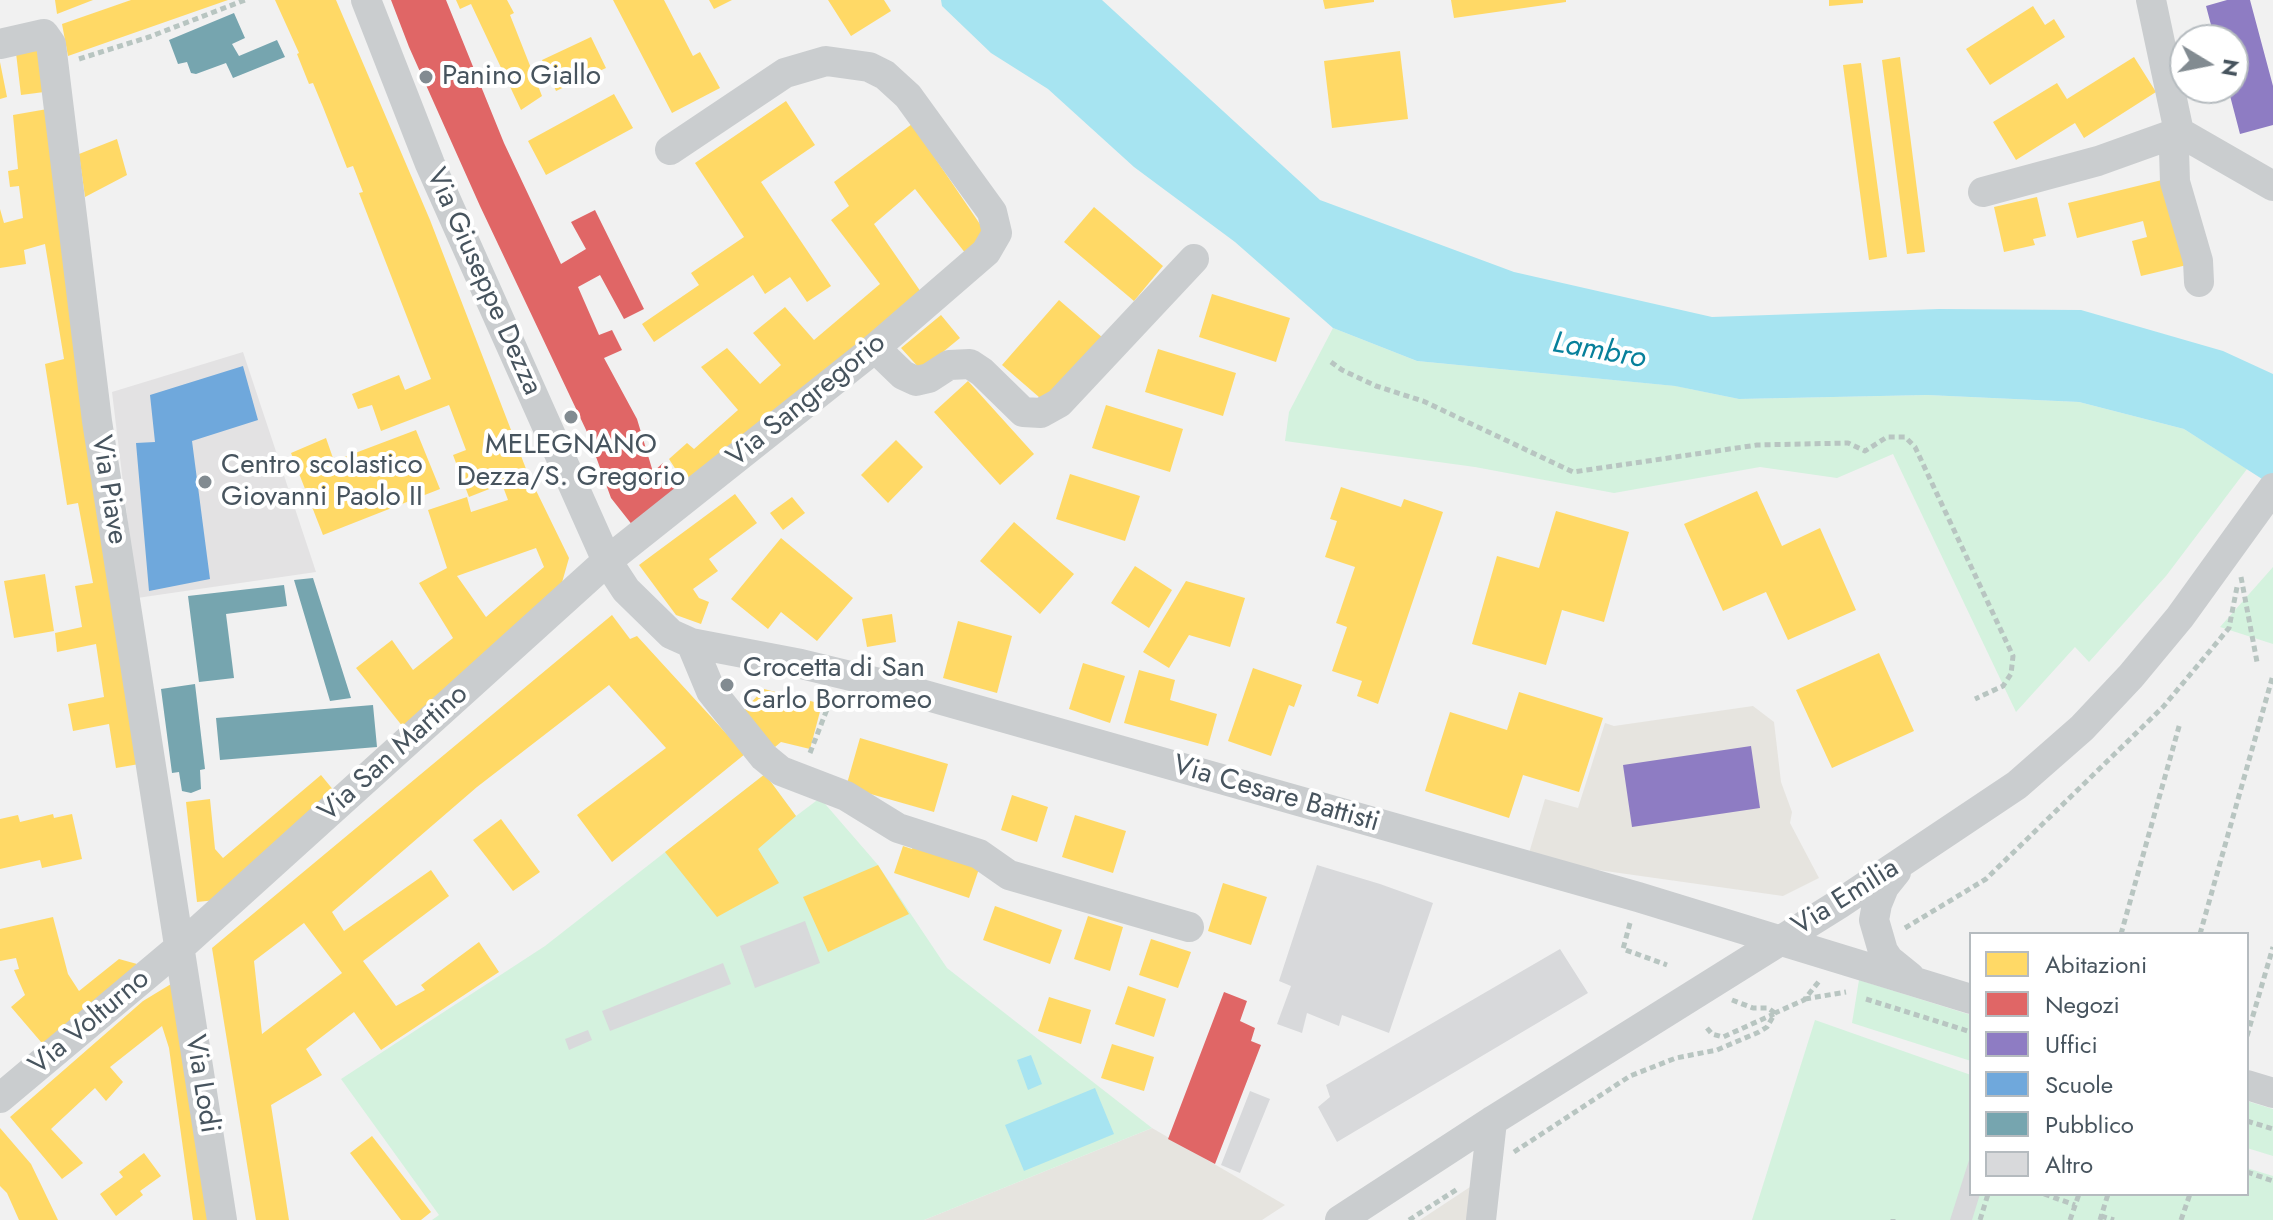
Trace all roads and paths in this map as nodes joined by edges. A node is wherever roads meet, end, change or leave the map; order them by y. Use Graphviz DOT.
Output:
graph roads {
  1 [pos="245,0"];
  2 [pos="366,0"];
  3 [pos="2151,0"];
  4 [pos="0,44"];
  5 [pos="55,67"];
  6 [pos="2179,132"];
  7 [pos="670,150"];
  8 [pos="2273,186"];
  9 [pos="1983,192"];
  10 [pos="1194,259"];
  11 [pos="2199,282"];
  12 [pos="875,348"];
  13 [pos="1331,362"];
  14 [pos="2273,488"];
  15 [pos="607,561"];
  16 [pos="2240,573"];
  17 [pos="691,643"];
  18 [pos="2257,662"];
  19 [pos="2273,675"];
  20 [pos="831,697"];
  21 [pos="1975,699"];
  22 [pos="2180,723"];
  23 [pos="799,780"];
  24 [pos="1905,861"];
  25 [pos="1189,927"];
  26 [pos="2122,932"];
  27 [pos="2201,932"];
  28 [pos="1780,940"];
  29 [pos="180,947"];
  30 [pos="2273,947"];
  31 [pos="1623,949"];
  32 [pos="1667,965"];
  33 [pos="1918,982"];
  34 [pos="1969,998"];
  35 [pos="1804,1000"];
  36 [pos="1775,1013"];
  37 [pos="1707,1028"];
  38 [pos="2249,1029"];
  39 [pos="1969,1031"];
  40 [pos="2249,1086"];
  41 [pos="2273,1093"];
  42 [pos="0,1098"];
  43 [pos="1492,1121"];
  44 [pos="2249,1122"];
  45 [pos="2273,1129"];
  46 [pos="2249,1173"];
  47 [pos="2273,1181"];
  48 [pos="1987,1196"];
  49 [pos="2050,1196"];
  50 [pos="2078,1196"];
  51 [pos="2107,1196"];
  52 [pos="2189,1196"];
  53 [pos="2075,1205"];
  54 [pos="2101,1218"];
  55 [pos="222,1220"];
  56 [pos="1340,1220"];
  57 [pos="1481,1220"];
  58 [pos="1980,1220"];
  59 [pos="2070,1220"];
  60 [pos="2114,1220"];
  61 [pos="2181,1220"];
  1 -- 5 [label="path"];
  2 -- 15 [label="street, Via Giuseppe Dezza"];
  3 -- 6 [label="street"];
  4 -- 5 [label="street, Via Piave"];
  5 -- 29 [label="street, Via Piave"];
  6 -- 8 [label="street"];
  6 -- 9 [label="street"];
  6 -- 11 [label="street"];
  7 -- 12 [label="street, Via Sangregorio"];
  10 -- 12 [label="street"];
  12 -- 15 [label="street, Via Sangregorio"];
  13 -- 21 [label="path"];
  14 -- 24 [label="street, Via Emilia"];
  15 -- 17 [label="street, Via Cesare Battisti"];
  15 -- 29 [label="street, Via San Martino"];
  16 -- 18 [label="path"];
  17 -- 23 [label="street"];
  17 -- 28 [label="street, Via Cesare Battisti"];
  19 -- 27 [label="path"];
  20 -- 23 [label="path"];
  22 -- 26 [label="path"];
  23 -- 25 [label="street"];
  24 -- 28 [label="street, Via Emilia"];
  24 -- 33 [label="street"];
  28 -- 33 [label="street, Via Cesare Battisti"];
  28 -- 43 [label="street, Via Emilia"];
  29 -- 42 [label="street, Via Volturno"];
  29 -- 55 [label="street, Via Lodi"];
  30 -- 38 [label="path"];
  31 -- 32 [label="path"];
  33 -- 34 [label="street, Via Cesare Battisti"];
  35 -- 39 [label="path"];
  36 -- 37 [label="path"];
  40 -- 41 [label="street"];
  43 -- 56 [label="street, Via Emilia"];
  43 -- 57 [label="street"];
  44 -- 45 [label="path"];
  46 -- 47 [label="path"];
  48 -- 58 [label="path"];
  49 -- 53 [label="path"];
  50 -- 53 [label="path"];
  51 -- 54 [label="path"];
  52 -- 61 [label="path"];
  53 -- 59 [label="path"];
  54 -- 60 [label="path"];
}
